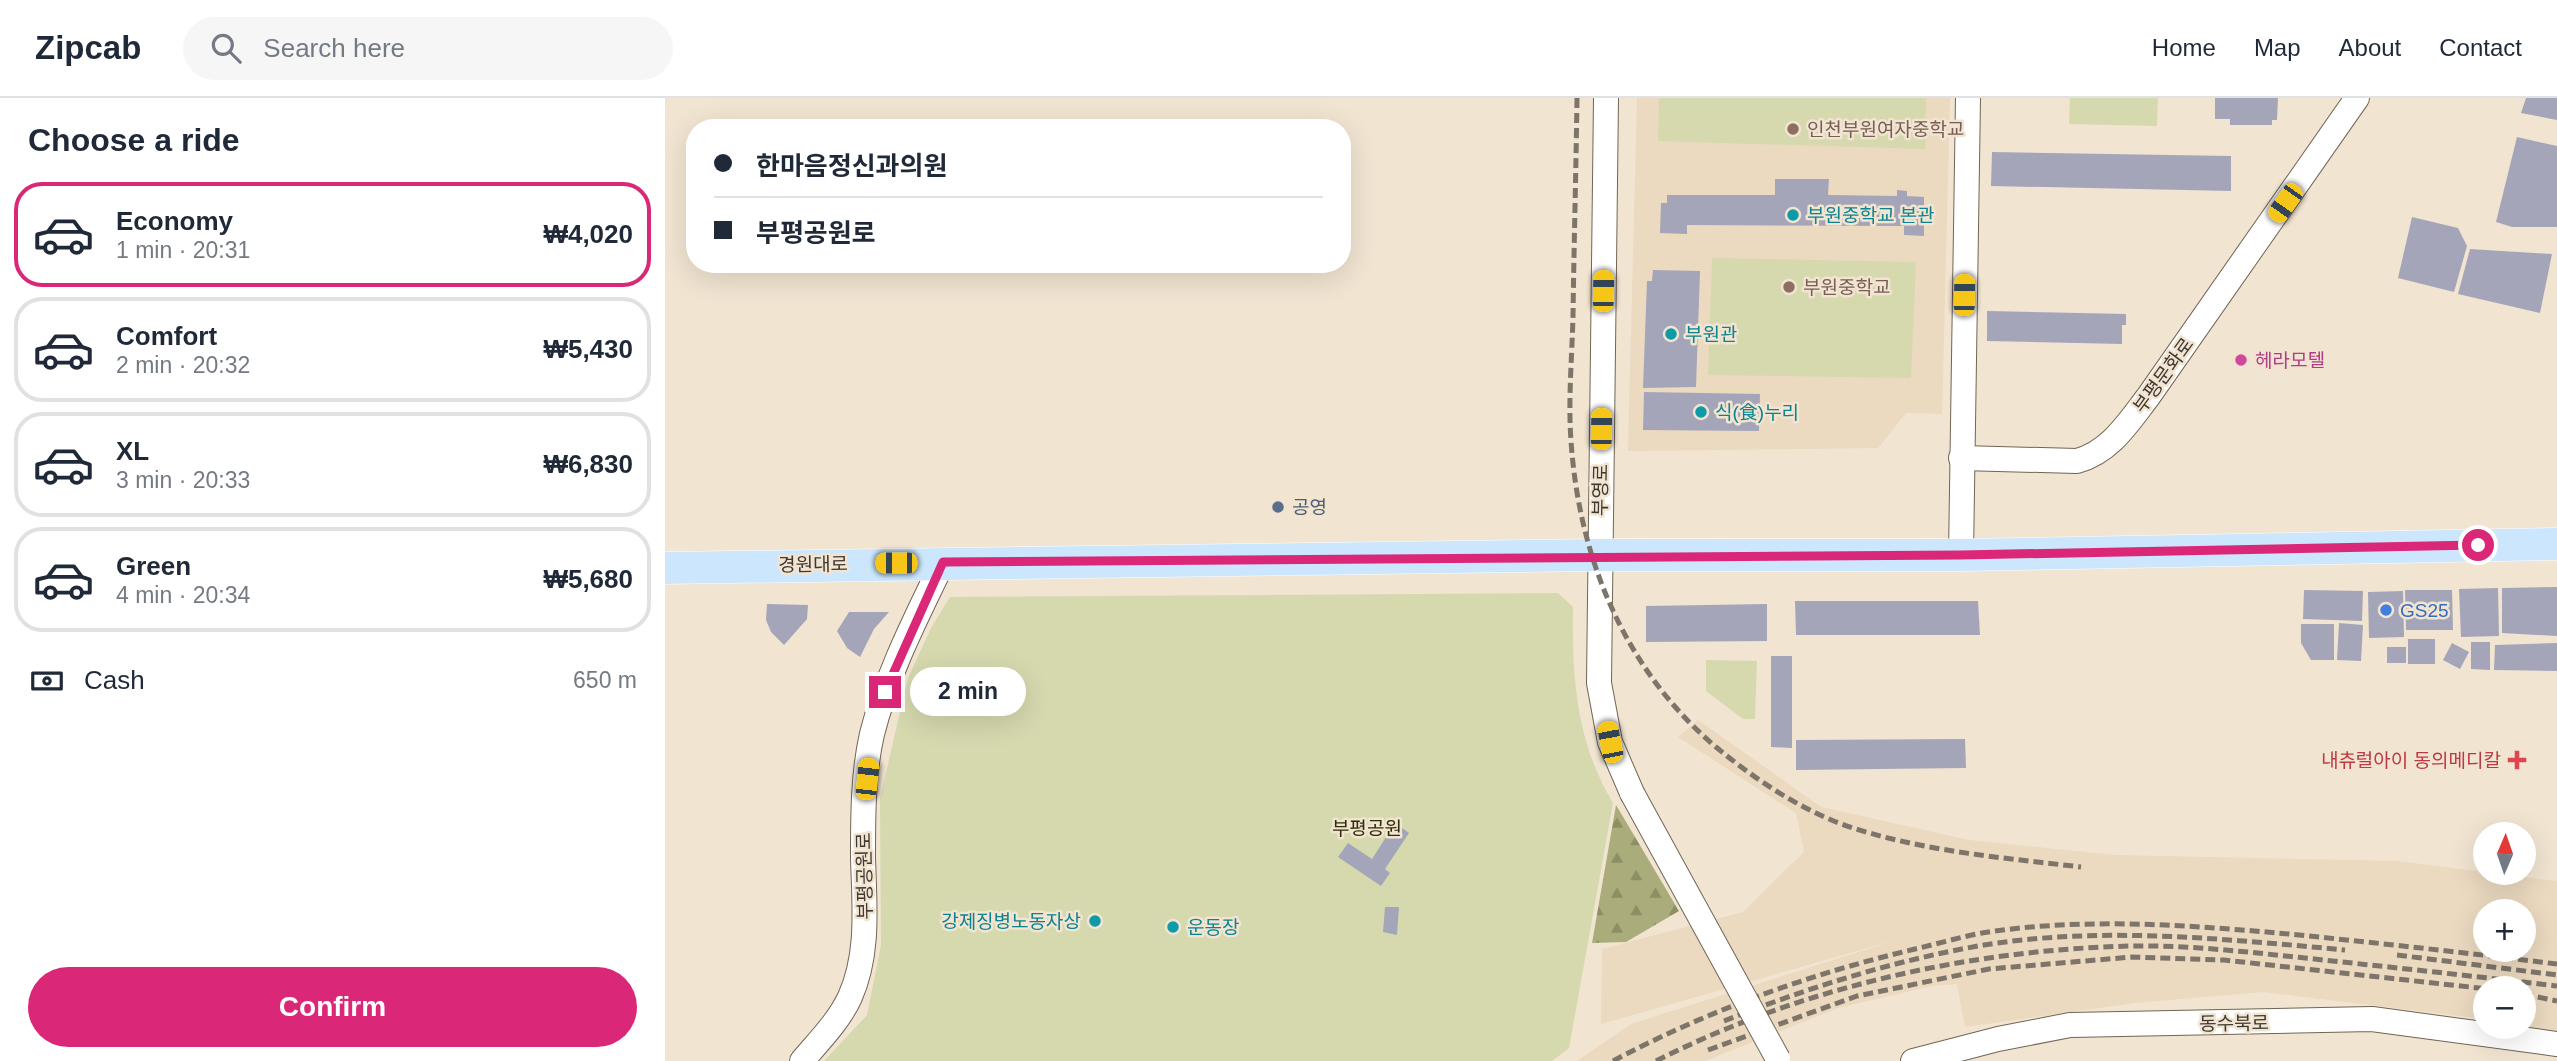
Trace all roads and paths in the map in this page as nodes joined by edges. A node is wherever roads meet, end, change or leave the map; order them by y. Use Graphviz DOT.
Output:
graph roads {
  1 [pos="1606,98"];
  2 [pos="1968,98"];
  3 [pos="2357,98"];
  4 [pos="1961,458"];
  5 [pos="2557,544"];
  6 [pos="1599,555"];
  7 [pos="1961,555"];
  8 [pos="943,562"];
  9 [pos="665,568"];
  10 [pos="2557,1044"];
  11 [pos="1778,1060"];
  12 [pos="802,1061"];
  13 [pos="1913,1061"];
  1 -- 6 [label="street, 부영로"];
  2 -- 4 [label="street"];
  3 -- 4 [label="street, 부평문화로"];
  4 -- 7 [label="street"];
  5 -- 7 [label="main road, 경원대로"];
  6 -- 7 [label="main road, 경원대로"];
  6 -- 8 [label="main road, 경원대로"];
  6 -- 11 [label="street, 부영로, bridge"];
  8 -- 9 [label="main road, 경원대로"];
  8 -- 12 [label="street, 부평공원로"];
  10 -- 13 [label="street, 동수북로"];
}
